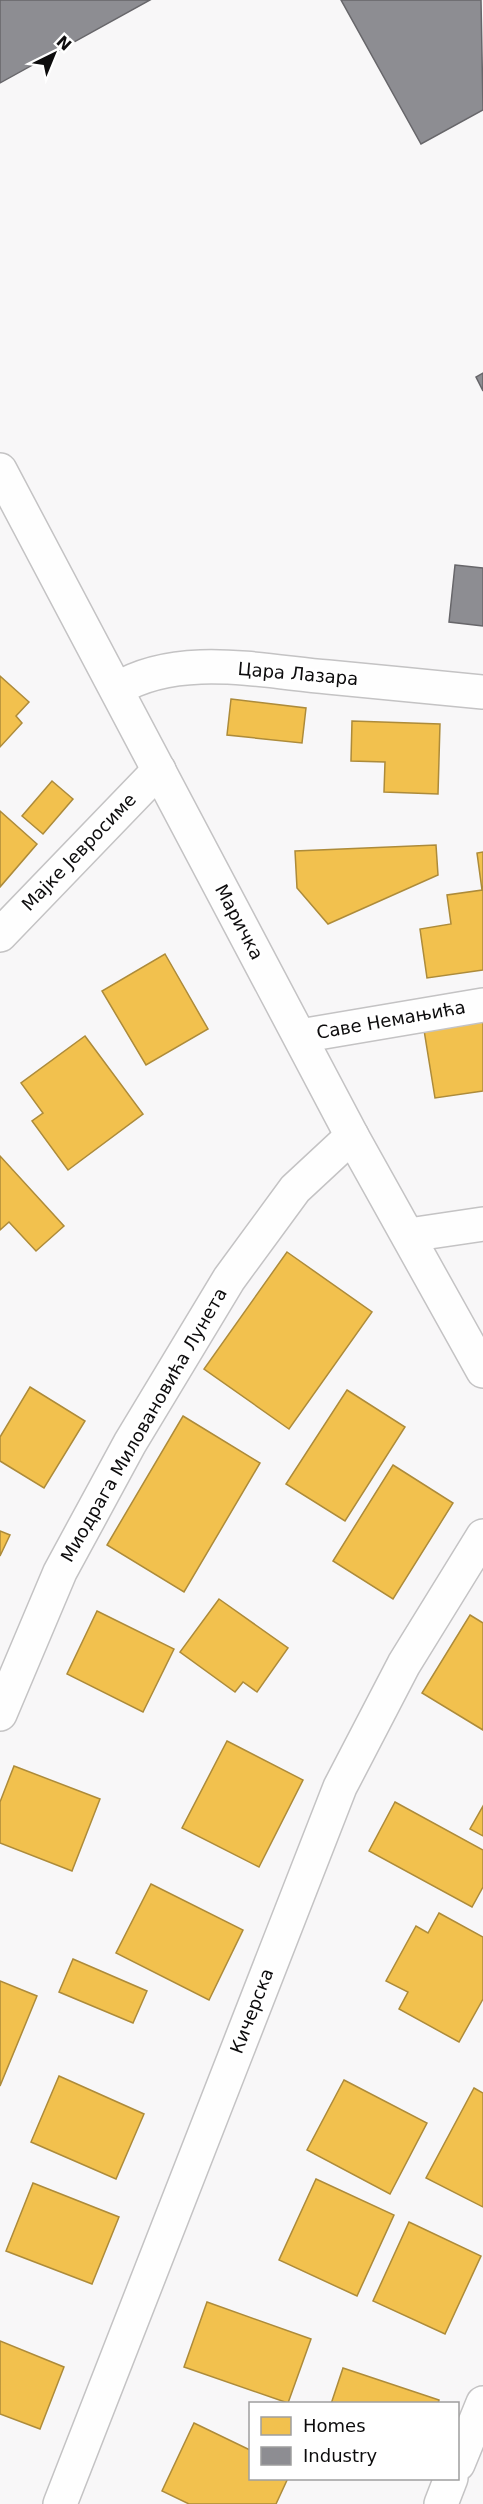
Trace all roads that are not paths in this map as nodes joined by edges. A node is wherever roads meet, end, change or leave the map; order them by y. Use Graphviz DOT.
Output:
graph roads {
  1 [pos="0,470"];
  2 [pos="117,689"];
  3 [pos="483,692"];
  4 [pos="159,770"];
  5 [pos="0,934"];
  6 [pos="483,1005"];
  7 [pos="300,1036"];
  8 [pos="352,1136"];
  9 [pos="483,1224"];
  10 [pos="410,1235"];
  11 [pos="483,1371"];
  12 [pos="483,1536"];
  13 [pos="0,1713"];
  14 [pos="483,2403"];
  15 [pos="459,2461"];
  16 [pos="450,2480"];
  17 [pos="60,2504"];
  18 [pos="441,2504"];
  1 -- 2 [label="street, Маричка"];
  2 -- 3 [label="street, Цара Лазара"];
  2 -- 4 [label="street, Маричка"];
  4 -- 5 [label="street, Мајке Јевросиме"];
  4 -- 7 [label="street, Маричка"];
  6 -- 7 [label="street, Саве Немањића"];
  7 -- 8 [label="street, Маричка"];
  8 -- 10 [label="street, Маричка"];
  8 -- 13 [label="street, Миодрага Миловановића Лунета"];
  9 -- 10 [label="street"];
  10 -- 11 [label="street, Маричка"];
  12 -- 17 [label="street, Кичерска"];
  14 -- 15 [label="street"];
  16 -- 18 [label="street"];
}
